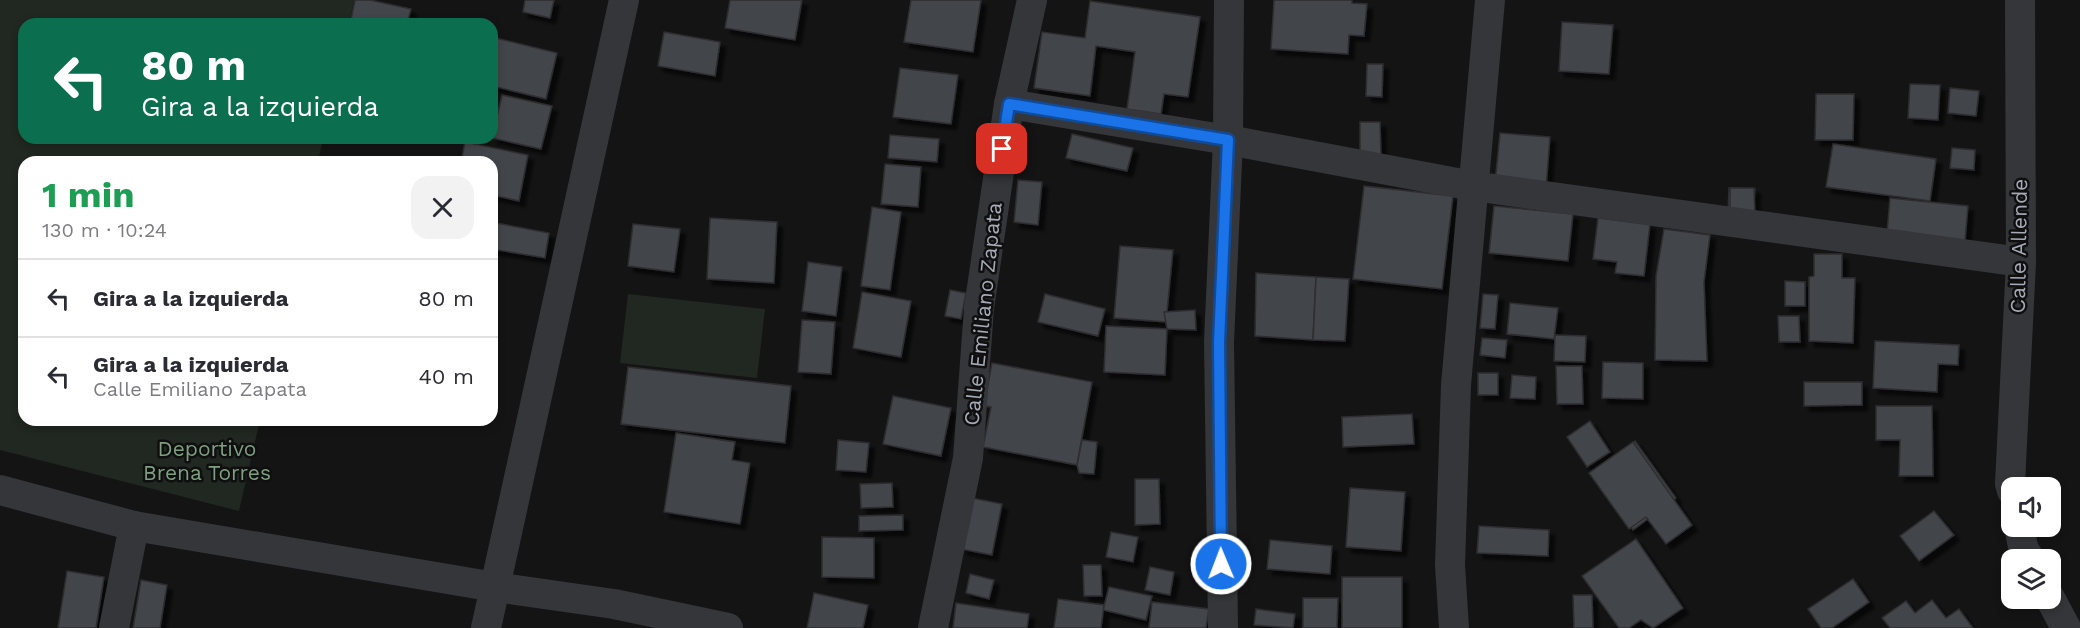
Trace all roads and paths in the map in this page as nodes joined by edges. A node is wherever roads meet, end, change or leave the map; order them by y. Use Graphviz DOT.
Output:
graph roads {
  1 [pos="624,0"];
  2 [pos="1032,0"];
  3 [pos="1229,0"];
  4 [pos="1490,0"];
  5 [pos="2020,0"];
  6 [pos="1009,104"];
  7 [pos="1228,140"];
  8 [pos="1473,186"];
  9 [pos="2021,262"];
  10 [pos="2010,477"];
  11 [pos="0,490"];
  12 [pos="134,526"];
  13 [pos="495,586"];
  14 [pos="2056,609"];
  15 [pos="114,628"];
  16 [pos="486,628"];
  17 [pos="728,628"];
  18 [pos="933,628"];
  19 [pos="1223,628"];
  20 [pos="1454,628"];
  21 [pos="2066,628"];
  1 -- 13 [label="street"];
  2 -- 6 [label="street, Calle Emiliano Zapata"];
  3 -- 7 [label="street"];
  4 -- 8 [label="street"];
  5 -- 9 [label="street, Calle Allende"];
  6 -- 7 [label="street"];
  6 -- 18 [label="street, Calle Emiliano Zapata"];
  7 -- 8 [label="street"];
  7 -- 19 [label="street"];
  8 -- 9 [label="street"];
  8 -- 20 [label="street"];
  9 -- 10 [label="street, Calle Allende"];
  11 -- 12 [label="street"];
  12 -- 13 [label="street"];
  12 -- 15 [label="street"];
  13 -- 16 [label="street"];
  13 -- 17 [label="street"];
  14 -- 21 [label="street"];
}
